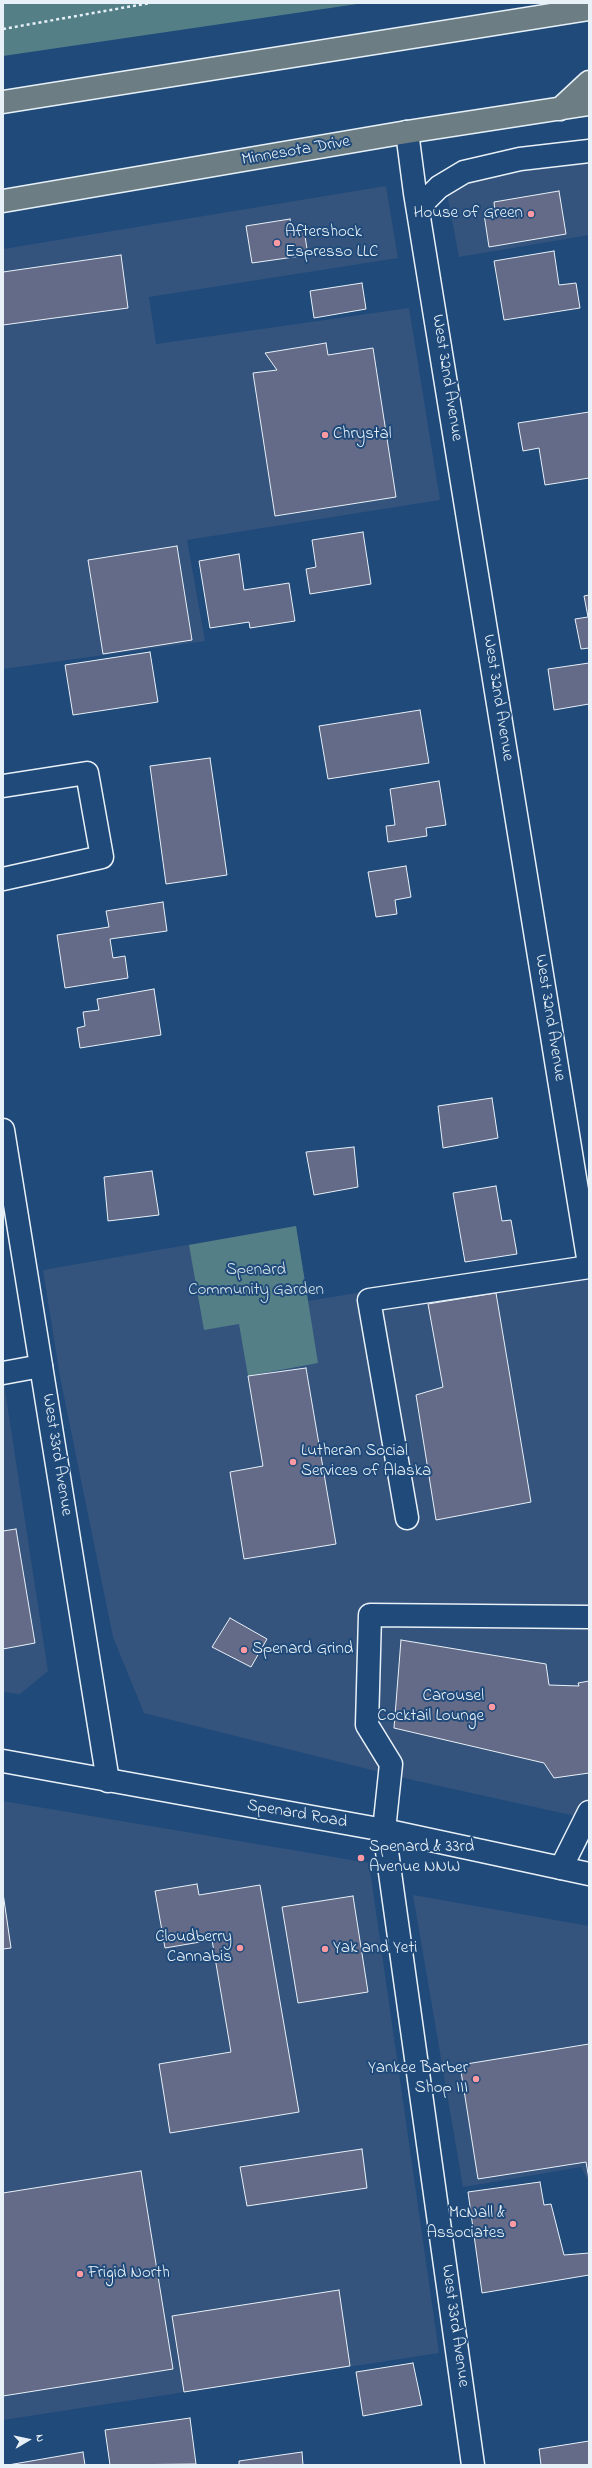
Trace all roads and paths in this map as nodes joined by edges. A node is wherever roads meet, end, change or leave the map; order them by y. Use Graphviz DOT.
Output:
graph roads {
  1 [pos="150,3"];
  2 [pos="589,8"];
  3 [pos="3,29"];
  4 [pos="589,82"];
  5 [pos="3,102"];
  6 [pos="589,104"];
  7 [pos="560,109"];
  8 [pos="407,132"];
  9 [pos="589,150"];
  10 [pos="3,201"];
  11 [pos="418,208"];
  12 [pos="3,786"];
  13 [pos="3,879"];
  14 [pos="3,1130"];
  15 [pos="589,1264"];
  16 [pos="589,1267"];
  17 [pos="41,1366"];
  18 [pos="3,1373"];
  19 [pos="407,1518"];
  20 [pos="589,1616"];
  21 [pos="3,1761"];
  22 [pos="108,1781"];
  23 [pos="589,1812"];
  24 [pos="384,1830"];
  25 [pos="561,1868"];
  26 [pos="589,1874"];
  27 [pos="473,2465"];
  1 -- 3 [label="path"];
  2 -- 5 [label="main road"];
  4 -- 7 [label="main road"];
  6 -- 7 [label="main road, Minnesota Drive"];
  7 -- 8 [label="main road, Minnesota Drive"];
  8 -- 10 [label="main road, Minnesota Drive"];
  8 -- 11 [label="street, West 32nd Avenue"];
  9 -- 11 [label="street"];
  11 -- 15 [label="street, West 32nd Avenue"];
  12 -- 13 [label="street"];
  14 -- 17 [label="street, West 33rd Avenue"];
  16 -- 19 [label="street"];
  17 -- 18 [label="street"];
  17 -- 22 [label="street, West 33rd Avenue"];
  20 -- 24 [label="street, West 33rd Avenue"];
  21 -- 22 [label="street, Spenard Road"];
  22 -- 24 [label="street, Spenard Road"];
  23 -- 25 [label="street"];
  24 -- 25 [label="street, Spenard Road"];
  24 -- 27 [label="street, West 33rd Avenue"];
  25 -- 26 [label="street, Spenard Road"];
}
